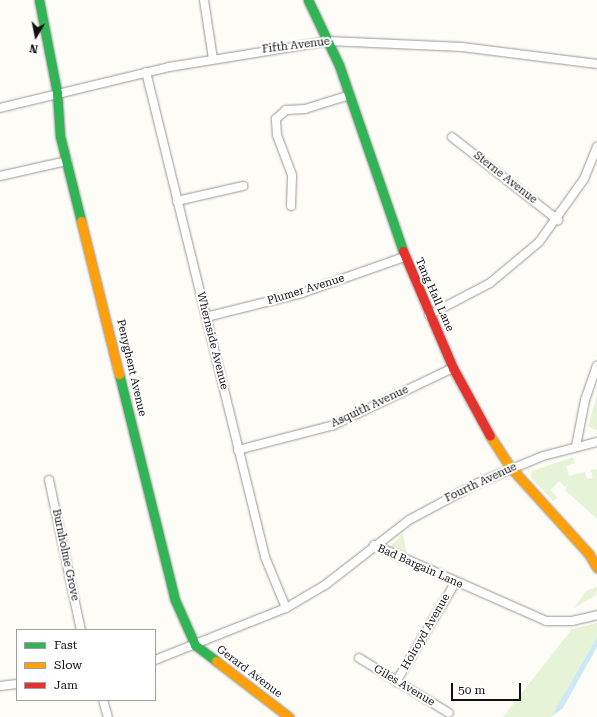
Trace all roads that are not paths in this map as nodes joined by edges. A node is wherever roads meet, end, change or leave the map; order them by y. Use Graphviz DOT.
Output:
graph roads {
  1 [pos="39,0"];
  2 [pos="204,0"];
  3 [pos="308,0"];
  4 [pos="329,41"];
  5 [pos="213,59"];
  6 [pos="597,64"];
  7 [pos="146,72"];
  8 [pos="56,93"];
  9 [pos="350,95"];
  10 [pos="0,108"];
  11 [pos="452,137"];
  12 [pos="597,148"];
  13 [pos="67,161"];
  14 [pos="0,176"];
  15 [pos="242,186"];
  16 [pos="177,201"];
  17 [pos="291,206"];
  18 [pos="558,220"];
  19 [pos="404,258"];
  20 [pos="429,315"];
  21 [pos="206,317"];
  22 [pos="597,366"];
  23 [pos="453,368"];
  24 [pos="597,442"];
  25 [pos="576,446"];
  26 [pos="238,450"];
  27 [pos="511,468"];
  28 [pos="49,480"];
  29 [pos="374,545"];
  30 [pos="597,568"];
  31 [pos="455,583"];
  32 [pos="597,607"];
  33 [pos="286,608"];
  34 [pos="597,615"];
  35 [pos="587,617"];
  36 [pos="81,629"];
  37 [pos="195,645"];
  38 [pos="359,658"];
  39 [pos="156,660"];
  40 [pos="396,682"];
  41 [pos="16,684"];
  42 [pos="0,686"];
  43 [pos="103,701"];
  44 [pos="449,713"];
  45 [pos="282,715"];
  46 [pos="108,717"];
  1 -- 8 [label="street, Penyghent Avenue"];
  2 -- 5 [label="street"];
  3 -- 4 [label="street, Tang Hall Lane"];
  4 -- 5 [label="street, Fifth Avenue"];
  4 -- 6 [label="street, Fifth Avenue"];
  4 -- 9 [label="street, Tang Hall Lane"];
  5 -- 7 [label="street, Fifth Avenue"];
  7 -- 8 [label="street, Fifth Avenue"];
  7 -- 16 [label="street, Whernside Avenue"];
  8 -- 10 [label="street, Fifth Avenue"];
  8 -- 13 [label="street, Penyghent Avenue"];
  9 -- 17 [label="street"];
  9 -- 19 [label="street, Tang Hall Lane"];
  11 -- 18 [label="street, Sterne Avenue"];
  12 -- 18 [label="street"];
  13 -- 14 [label="street"];
  13 -- 37 [label="street, Penyghent Avenue"];
  15 -- 16 [label="street"];
  16 -- 21 [label="street, Whernside Avenue"];
  18 -- 20 [label="street"];
  19 -- 20 [label="street, Tang Hall Lane"];
  19 -- 21 [label="street, Plumer Avenue"];
  20 -- 23 [label="street, Tang Hall Lane"];
  21 -- 26 [label="street, Whernside Avenue"];
  22 -- 25 [label="street"];
  23 -- 26 [label="street, Asquith Avenue"];
  23 -- 27 [label="street, Tang Hall Lane"];
  24 -- 25 [label="street, Fourth Avenue"];
  25 -- 27 [label="street, Fourth Avenue"];
  26 -- 33 [label="street, Whernside Avenue"];
  27 -- 29 [label="street, Fourth Avenue"];
  27 -- 30 [label="street, Tang Hall Lane"];
  28 -- 36 [label="street, Burnholme Grove"];
  29 -- 31 [label="street, Bad Bargain Lane"];
  29 -- 33 [label="street, Bad Bargain Lane"];
  31 -- 35 [label="street, Bad Bargain Lane"];
  31 -- 40 [label="street, Holroyd Avenue"];
  32 -- 35 [label="street"];
  33 -- 37 [label="street, Bad Bargain Lane"];
  34 -- 35 [label="street, Bad Bargain Lane"];
  37 -- 39 [label="street, Bad Bargain Lane"];
  37 -- 45 [label="street, Gerard Avenue"];
  38 -- 40 [label="street, Giles Avenue"];
  40 -- 44 [label="street, Giles Avenue"];
  41 -- 42 [label="street"];
  43 -- 46 [label="street"];
}
